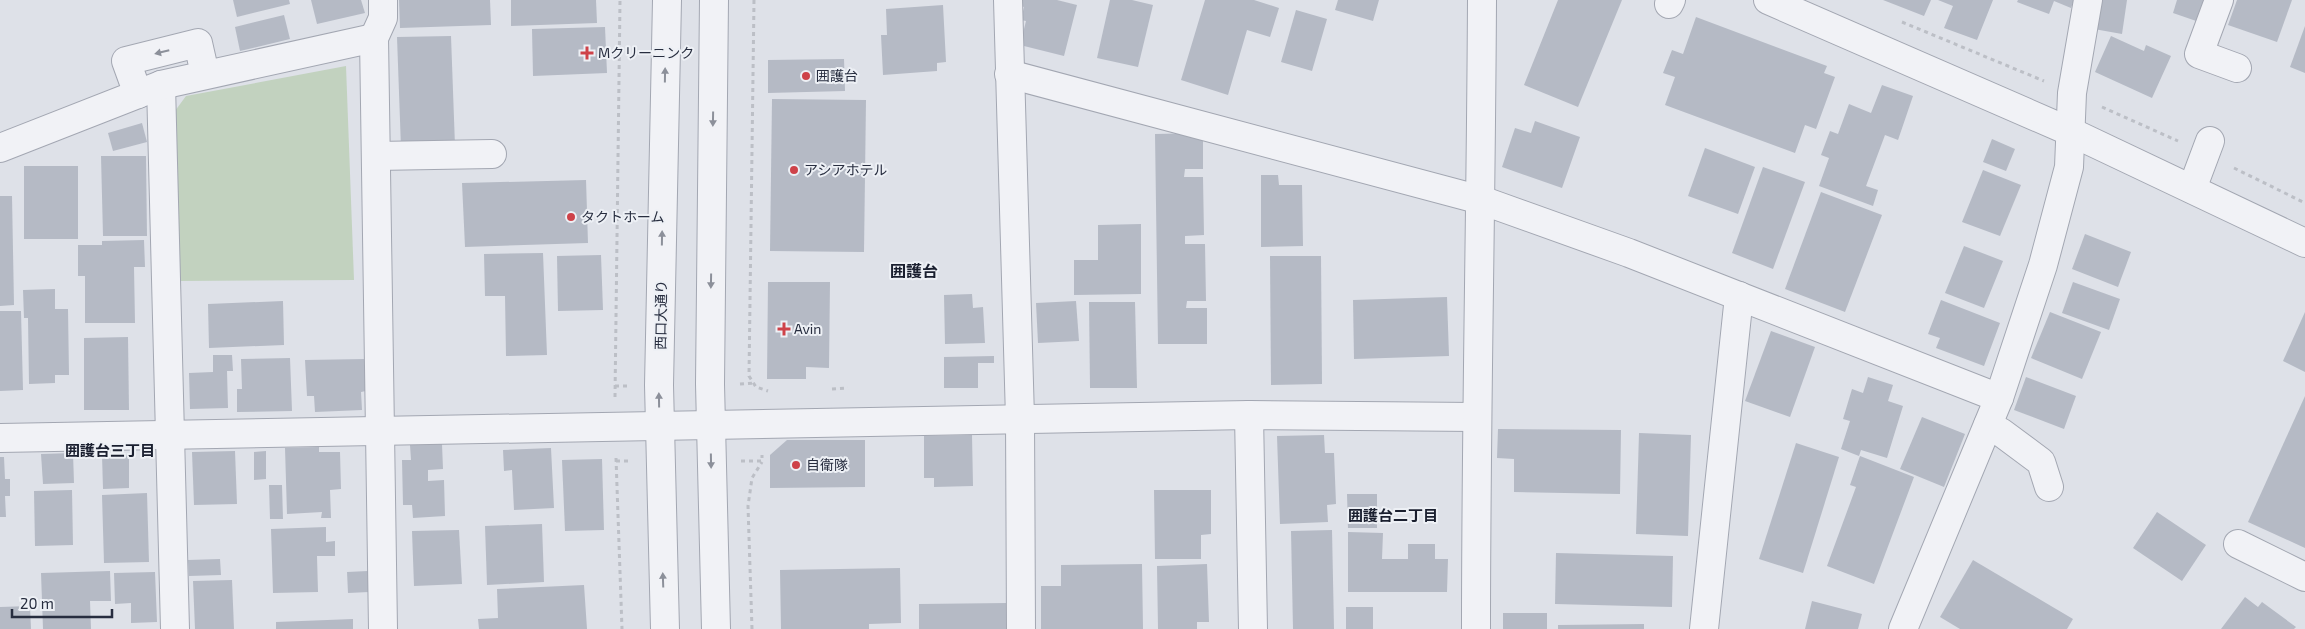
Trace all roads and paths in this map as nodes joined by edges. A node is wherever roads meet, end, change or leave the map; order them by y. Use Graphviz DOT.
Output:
graph roads {
  1 [pos="383,0"];
  2 [pos="620,0"];
  3 [pos="667,0"];
  4 [pos="714,0"];
  5 [pos="754,0"];
  6 [pos="1008,0"];
  7 [pos="1482,0"];
  8 [pos="1768,0"];
  9 [pos="2088,0"];
  10 [pos="2219,0"];
  11 [pos="374,38"];
  12 [pos="2237,68"];
  13 [pos="205,74"];
  14 [pos="1009,74"];
  15 [pos="149,89"];
  16 [pos="2071,132"];
  17 [pos="2210,141"];
  18 [pos="0,148"];
  19 [pos="492,154"];
  20 [pos="376,156"];
  21 [pos="2192,189"];
  22 [pos="1481,200"];
  23 [pos="2305,243"];
  24 [pos="1739,296"];
  25 [pos="848,388"];
  26 [pos="829,389"];
  27 [pos="771,392"];
  28 [pos="1999,398"];
  29 [pos="1249,414"];
  30 [pos="1476,417"];
  31 [pos="1020,418"];
  32 [pos="711,425"];
  33 [pos="1988,425"];
  34 [pos="614,427"];
  35 [pos="660,427"];
  36 [pos="379,431"];
  37 [pos="169,435"];
  38 [pos="0,438"];
  39 [pos="762,461"];
  40 [pos="2049,487"];
  41 [pos="2238,544"];
  42 [pos="2305,577"];
  43 [pos="175,629"];
  44 [pos="383,629"];
  45 [pos="622,629"];
  46 [pos="665,629"];
  47 [pos="716,629"];
  48 [pos="752,629"];
  49 [pos="1021,629"];
  50 [pos="1253,629"];
  51 [pos="1476,629"];
  52 [pos="1704,629"];
  53 [pos="1903,629"];
  1 -- 11 [label="street"];
  2 -- 34 [label="path"];
  35 -- 3 [label="street, 西口大通り, one-way"];
  4 -- 32 [label="street, one-way"];
  5 -- 27 [label="path"];
  6 -- 14 [label="street"];
  7 -- 22 [label="street"];
  8 -- 16 [label="street"];
  9 -- 16 [label="street"];
  10 -- 12 [label="street"];
  11 -- 13 [label="street"];
  11 -- 20 [label="street"];
  13 -- 15 [label="street"];
  13 -- 15 [label="street, one-way"];
  14 -- 22 [label="street"];
  14 -- 31 [label="street"];
  15 -- 18 [label="street"];
  15 -- 37 [label="street"];
  16 -- 21 [label="street"];
  16 -- 28 [label="street"];
  17 -- 21 [label="street"];
  19 -- 20 [label="street"];
  20 -- 36 [label="street"];
  21 -- 23 [label="street"];
  22 -- 24 [label="street"];
  22 -- 30 [label="street"];
  24 -- 28 [label="street"];
  24 -- 52 [label="street"];
  25 -- 26 [label="path"];
  28 -- 33 [label="street"];
  29 -- 30 [label="street"];
  29 -- 31 [label="street"];
  29 -- 50 [label="street"];
  30 -- 51 [label="street"];
  31 -- 32 [label="street"];
  31 -- 49 [label="street"];
  32 -- 35 [label="street"];
  32 -- 47 [label="street, one-way"];
  33 -- 40 [label="street"];
  33 -- 53 [label="street"];
  34 -- 35 [label="street"];
  34 -- 36 [label="street"];
  34 -- 45 [label="path"];
  46 -- 35 [label="street, 西口大通り, one-way"];
  36 -- 37 [label="street"];
  36 -- 44 [label="street"];
  37 -- 38 [label="street"];
  37 -- 43 [label="street"];
  39 -- 48 [label="path"];
  41 -- 42 [label="street"];
}
